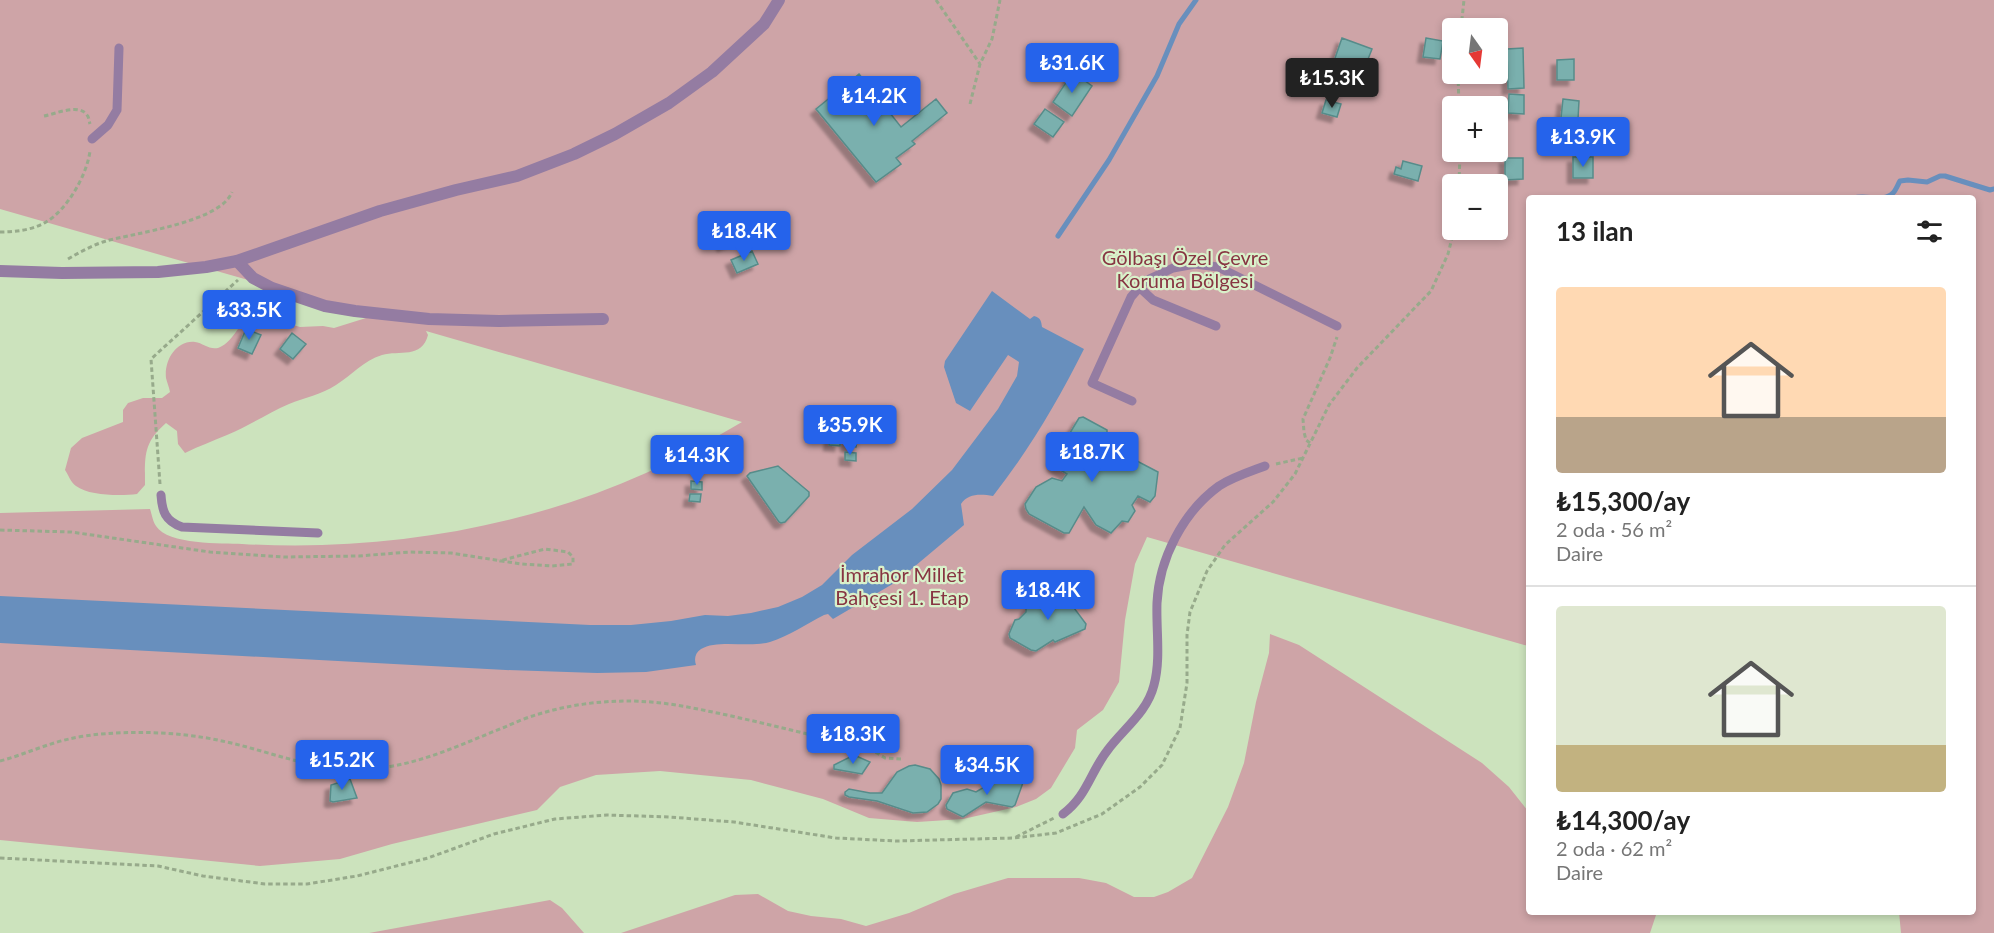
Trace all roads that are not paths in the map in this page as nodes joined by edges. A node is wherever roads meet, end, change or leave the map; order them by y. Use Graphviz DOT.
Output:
graph roads {
  1 [pos="779,0"];
  2 [pos="119,48"];
  3 [pos="92,140"];
  4 [pos="237,261"];
  5 [pos="0,271"];
  6 [pos="1139,287"];
  7 [pos="603,319"];
  8 [pos="1216,326"];
  9 [pos="1336,326"];
  10 [pos="1132,401"];
  11 [pos="1265,466"];
  12 [pos="161,495"];
  13 [pos="318,533"];
  14 [pos="1063,814"];
  1 -- 4 [label="street"];
  2 -- 3 [label="lane"];
  4 -- 5 [label="street"];
  4 -- 7 [label="street"];
  6 -- 8 [label="lane"];
  6 -- 9 [label="lane"];
  6 -- 10 [label="lane"];
  11 -- 14 [label="lane"];
  12 -- 13 [label="lane"];
}
